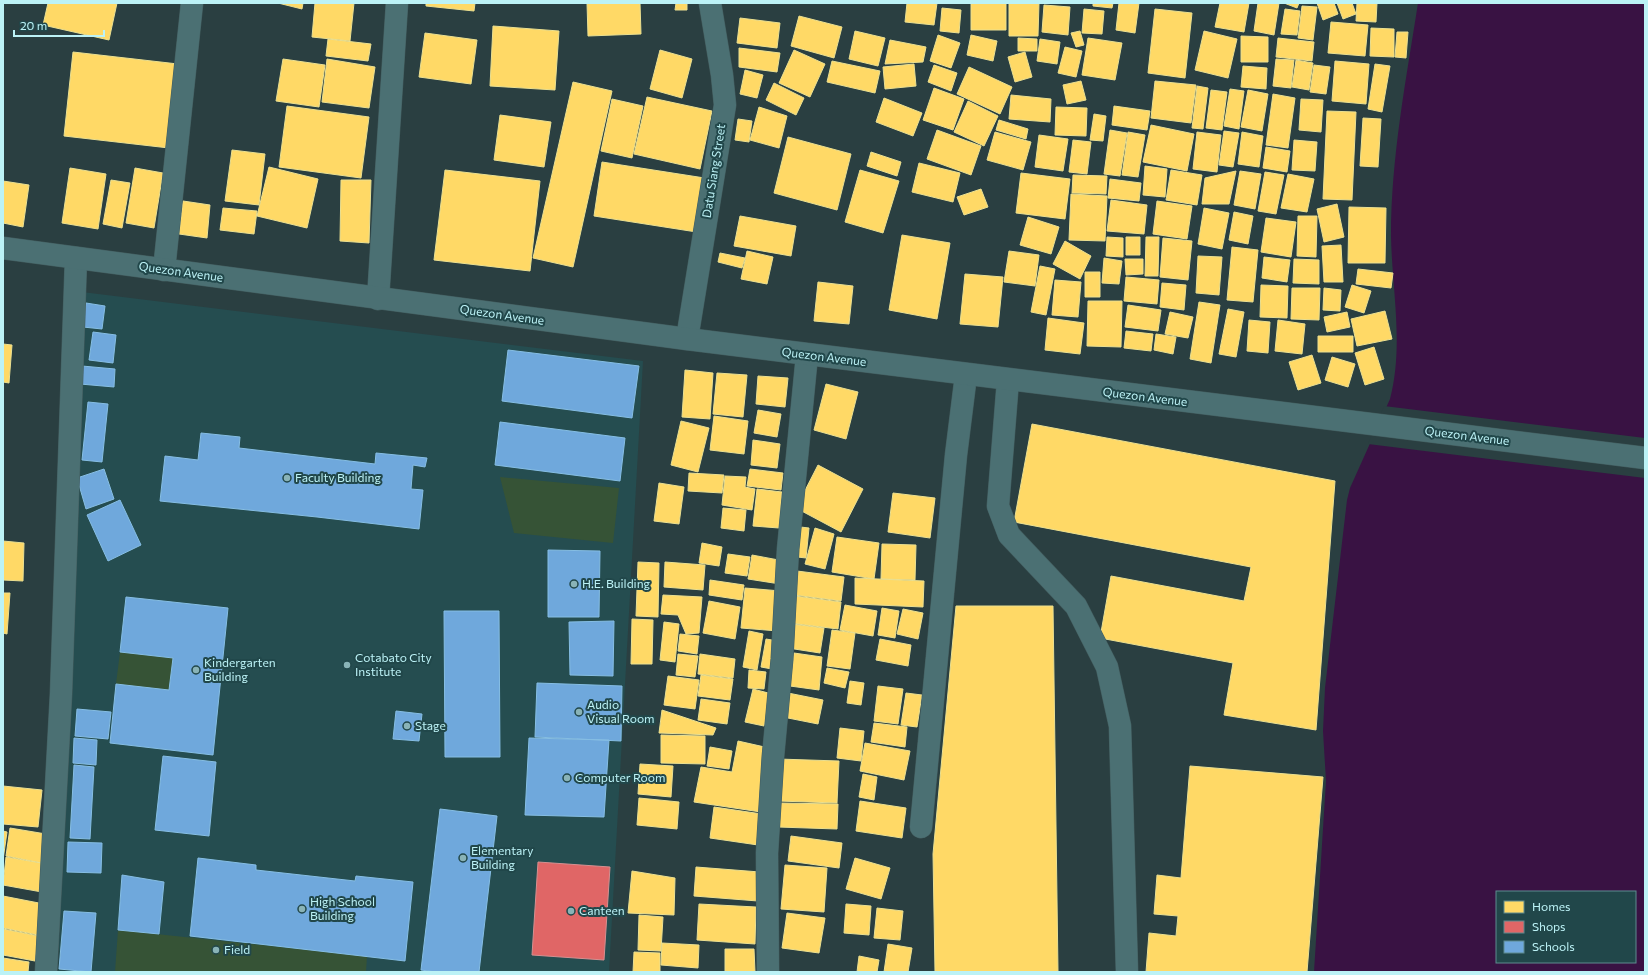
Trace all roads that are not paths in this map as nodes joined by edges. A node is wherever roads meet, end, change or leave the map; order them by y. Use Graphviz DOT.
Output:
graph roads {
  1 [pos="192,3"];
  2 [pos="397,3"];
  3 [pos="710,3"];
  4 [pos="3,248"];
  5 [pos="76,258"];
  6 [pos="164,270"];
  7 [pos="378,299"];
  8 [pos="687,340"];
  9 [pos="807,355"];
  10 [pos="966,375"];
  11 [pos="1008,380"];
  12 [pos="1645,458"];
  13 [pos="921,827"];
  14 [pos="46,972"];
  15 [pos="768,972"];
  16 [pos="1127,972"];
  1 -- 6 [label="street"];
  2 -- 7 [label="street"];
  3 -- 8 [label="street, Datu Siang Street"];
  4 -- 5 [label="street, Quezon Avenue"];
  5 -- 6 [label="street, Quezon Avenue"];
  5 -- 14 [label="street"];
  6 -- 7 [label="street, Quezon Avenue"];
  7 -- 8 [label="street, Quezon Avenue"];
  8 -- 9 [label="street, Quezon Avenue"];
  9 -- 10 [label="street, Quezon Avenue"];
  9 -- 15 [label="street"];
  10 -- 11 [label="street, Quezon Avenue"];
  10 -- 13 [label="street"];
  11 -- 12 [label="street, Quezon Avenue"];
  11 -- 16 [label="street"];
}
